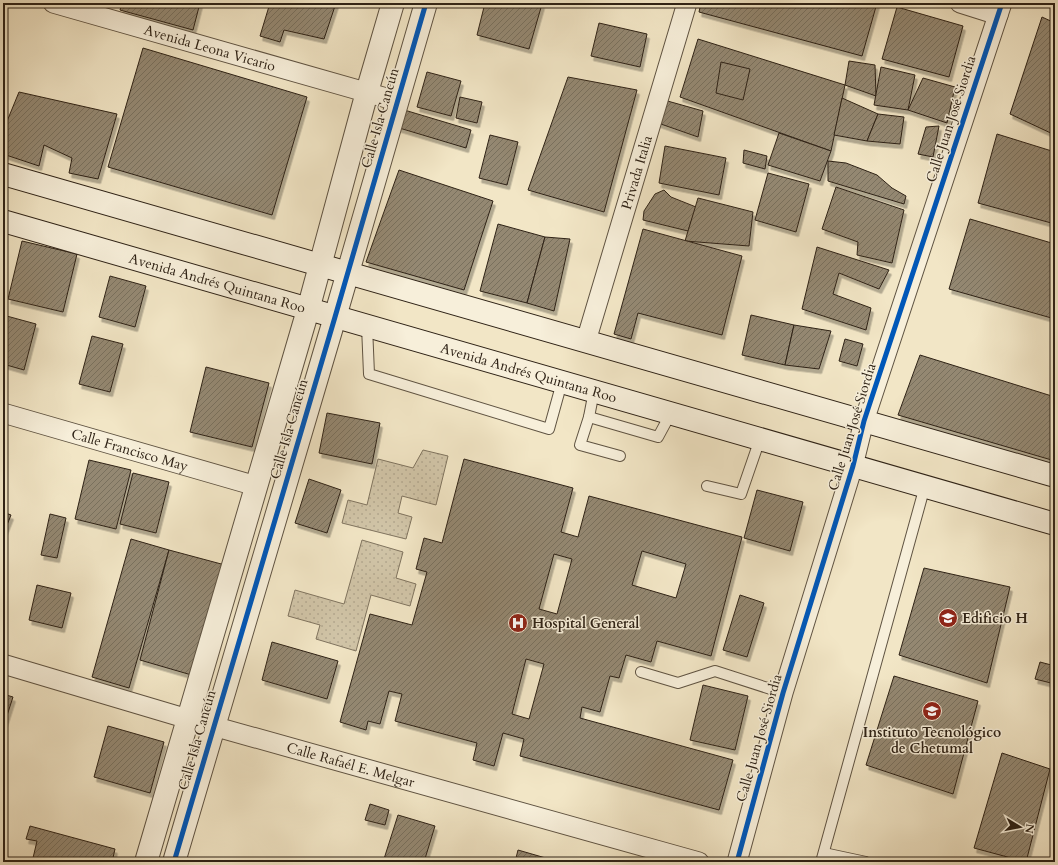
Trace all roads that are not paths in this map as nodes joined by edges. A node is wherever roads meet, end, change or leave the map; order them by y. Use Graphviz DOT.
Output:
graph roads {
  1 [pos="53,3"];
  2 [pos="393,3"];
  3 [pos="426,3"];
  4 [pos="686,3"];
  5 [pos="960,3"];
  6 [pos="1000,9"];
  7 [pos="367,92"];
  8 [pos="397,101"];
  9 [pos="3,174"];
  10 [pos="3,221"];
  11 [pos="320,265"];
  12 [pos="347,273"];
  13 [pos="308,310"];
  14 [pos="335,317"];
  15 [pos="367,326"];
  16 [pos="586,342"];
  17 [pos="562,382"];
  18 [pos="594,391"];
  19 [pos="3,413"];
  20 [pos="670,413"];
  21 [pos="589,416"];
  22 [pos="864,421"];
  23 [pos="760,439"];
  24 [pos="620,456"];
  25 [pos="852,466"];
  26 [pos="1055,476"];
  27 [pos="256,486"];
  28 [pos="707,486"];
  29 [pos="925,486"];
  30 [pos="1055,524"];
  31 [pos="3,664"];
  32 [pos="641,672"];
  33 [pos="783,693"];
  34 [pos="188,719"];
  35 [pos="214,726"];
  36 [pos="823,858"];
  37 [pos="146,862"];
  38 [pos="174,862"];
  39 [pos="699,862"];
  40 [pos="737,862"];
  41 [pos="866,862"];
  1 -- 7 [label="street, Avenida Leona Vicario"];
  2 -- 7 [label="main road, Calle Isla Cancún"];
  3 -- 8 [label="main road, Calle Isla Cancún"];
  4 -- 16 [label="street, Privada Italia"];
  5 -- 6 [label="street"];
  6 -- 22 [label="street, Calle Juan José Siordia"];
  7 -- 8 [label="street, Avenida Leona Vicario"];
  7 -- 11 [label="main road, Calle Isla Cancún"];
  8 -- 12 [label="main road, Calle Isla Cancún"];
  9 -- 11 [label="main road"];
  10 -- 13 [label="main road, Avenida Andrés Quintana Roo"];
  11 -- 12 [label="main road"];
  11 -- 13 [label="main road, Calle Isla Cancún"];
  12 -- 14 [label="main road, Calle Isla Cancún"];
  12 -- 16 [label="main road"];
  13 -- 14 [label="main road, Avenida Andrés Quintana Roo"];
  13 -- 27 [label="main road, Calle Isla Cancún"];
  14 -- 15 [label="main road, Avenida Andrés Quintana Roo"];
  14 -- 35 [label="main road, Calle Isla Cancún"];
  15 -- 17 [label="main road, Avenida Andrés Quintana Roo"];
  15 -- 17 [label="lane"];
  16 -- 22 [label="main road"];
  17 -- 18 [label="main road, Avenida Andrés Quintana Roo"];
  18 -- 20 [label="main road, Avenida Andrés Quintana Roo"];
  18 -- 21 [label="lane"];
  19 -- 27 [label="street, Calle Francisco May"];
  20 -- 21 [label="lane"];
  20 -- 23 [label="main road, Avenida Andrés Quintana Roo"];
  21 -- 24 [label="lane"];
  22 -- 25 [label="street, Calle Juan José Siordia"];
  22 -- 26 [label="main road"];
  23 -- 25 [label="main road, Avenida Andrés Quintana Roo"];
  23 -- 28 [label="lane"];
  25 -- 29 [label="main road, Avenida Andrés Quintana Roo"];
  25 -- 33 [label="street, Calle Juan José Siordia"];
  27 -- 34 [label="main road, Calle Isla Cancún"];
  29 -- 30 [label="main road, Avenida Andrés Quintana Roo"];
  29 -- 36 [label="lane"];
  31 -- 34 [label="street, Calle Rafaél E. Melgar"];
  32 -- 33 [label="lane"];
  33 -- 40 [label="street, Calle Juan José Siordia"];
  34 -- 35 [label="street, Calle Rafaél E. Melgar"];
  34 -- 37 [label="main road, Calle Isla Cancún"];
  35 -- 38 [label="main road, Calle Isla Cancún"];
  35 -- 39 [label="street, Calle Rafaél E. Melgar"];
  36 -- 41 [label="lane"];
}
